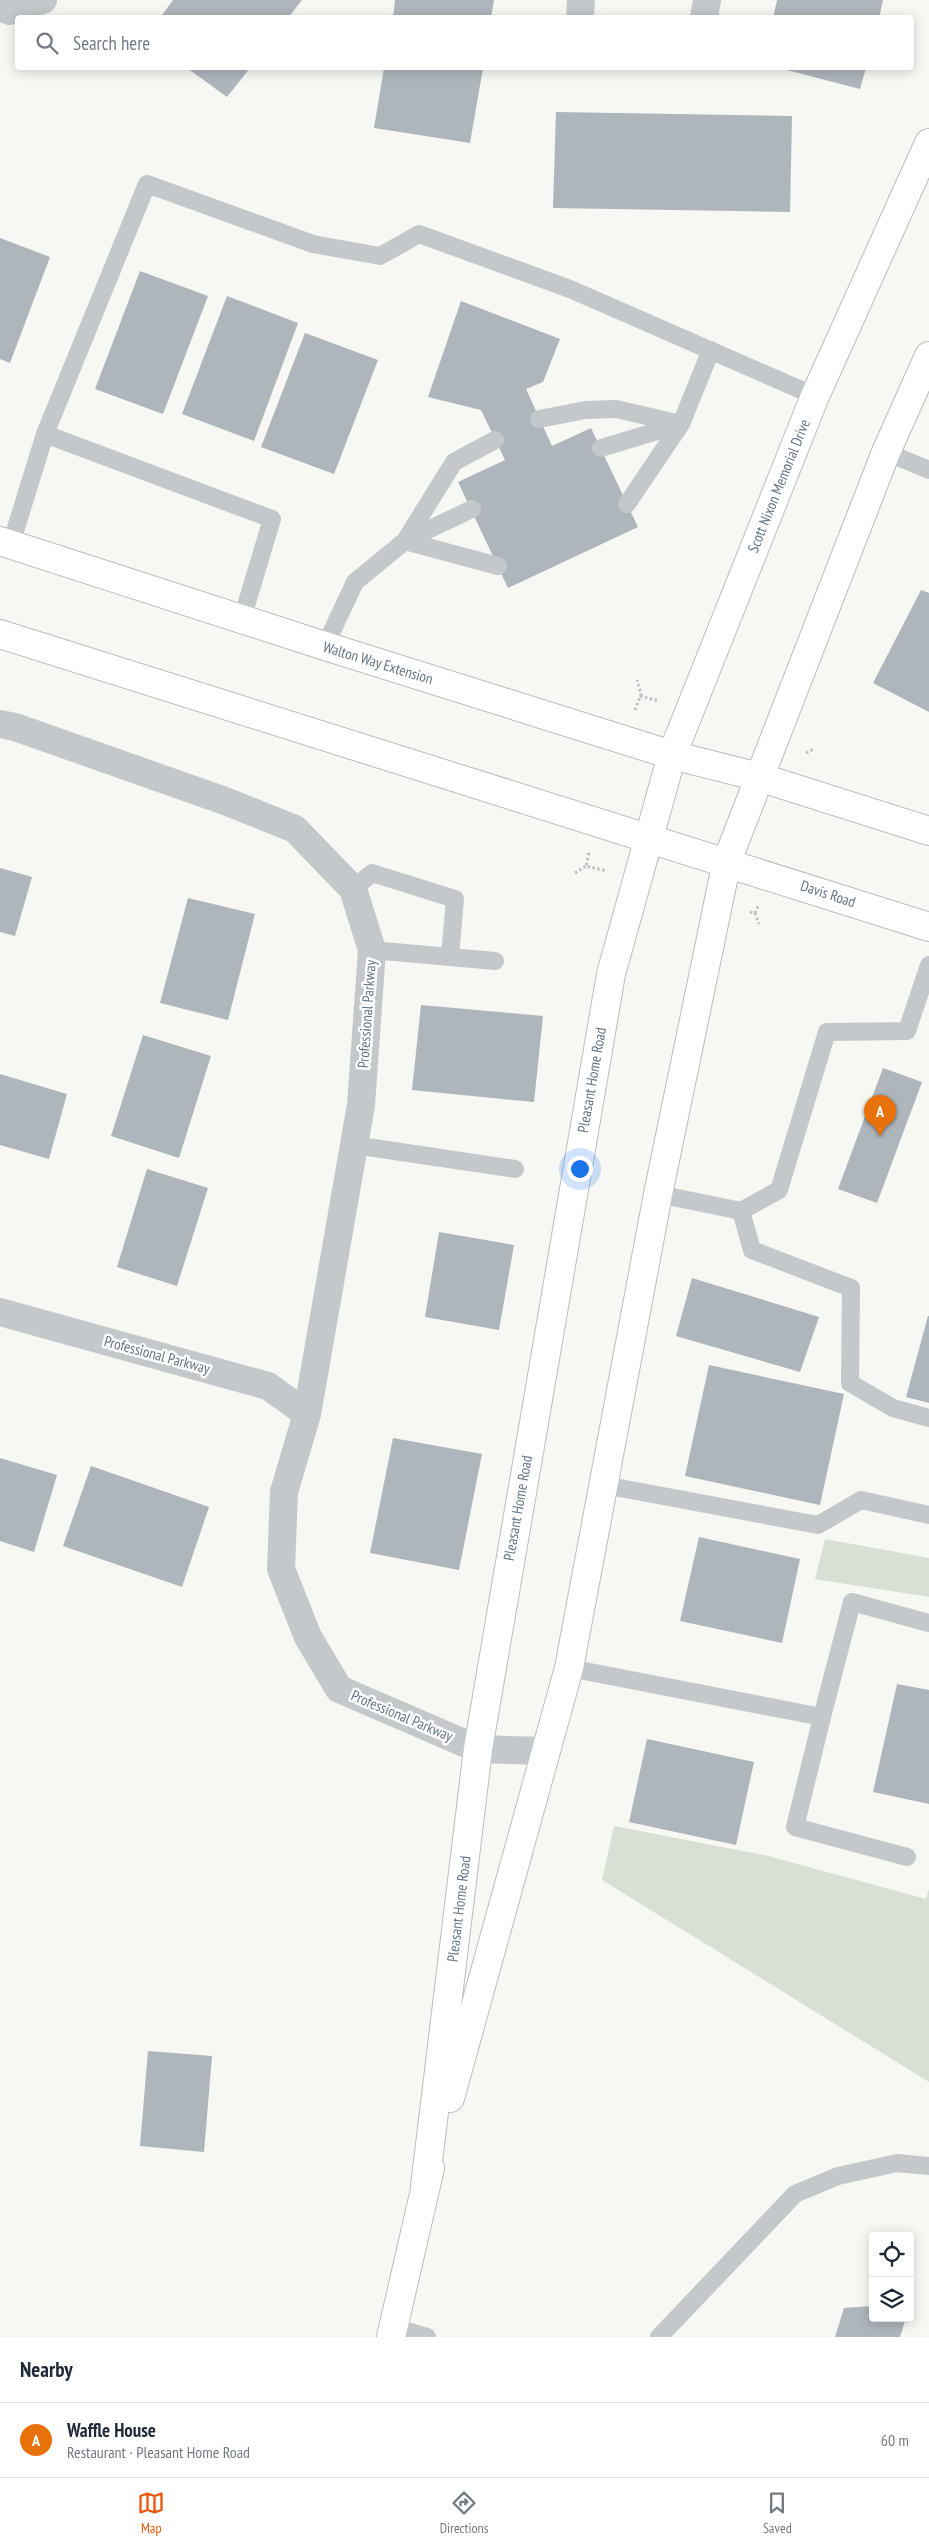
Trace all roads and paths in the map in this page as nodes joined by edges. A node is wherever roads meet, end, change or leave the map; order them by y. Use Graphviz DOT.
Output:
graph roads {
  1 [pos="43,0"];
  2 [pos="581,0"];
  3 [pos="707,0"];
  4 [pos="0,8"];
  5 [pos="580,15"];
  6 [pos="704,15"];
  7 [pos="929,143"];
  8 [pos="711,350"];
  9 [pos="929,356"];
  10 [pos="815,396"];
  11 [pos="539,419"];
  12 [pos="682,424"];
  13 [pos="45,434"];
  14 [pos="495,440"];
  15 [pos="601,448"];
  16 [pos="886,452"];
  17 [pos="929,470"];
  18 [pos="627,504"];
  19 [pos="472,509"];
  20 [pos="405,541"];
  21 [pos="6,543"];
  22 [pos="498,566"];
  23 [pos="242,619"];
  24 [pos="0,634"];
  25 [pos="325,646"];
  26 [pos="637,680"];
  27 [pos="640,696"];
  28 [pos="662,702"];
  29 [pos="633,715"];
  30 [pos="0,724"];
  31 [pos="672,755"];
  32 [pos="759,777"];
  33 [pos="929,831"];
  34 [pos="649,838"];
  35 [pos="592,845"];
  36 [pos="727,862"];
  37 [pos="586,866"];
  38 [pos="612,872"];
  39 [pos="575,873"];
  40 [pos="353,889"];
  41 [pos="755,913"];
  42 [pos="759,924"];
  43 [pos="929,927"];
  44 [pos="372,950"];
  45 [pos="450,956"];
  46 [pos="495,961"];
  47 [pos="929,965"];
  48 [pos="354,1145"];
  49 [pos="515,1169"];
  50 [pos="658,1194"];
  51 [pos="741,1211"];
  52 [pos="0,1312"];
  53 [pos="307,1414"];
  54 [pos="929,1418"];
  55 [pos="604,1485"];
  56 [pos="929,1515"];
  57 [pos="929,1623"];
  58 [pos="569,1668"];
  59 [pos="822,1717"];
  60 [pos="478,1749"];
  61 [pos="546,1751"];
  62 [pos="907,1857"];
  63 [pos="929,2166"];
  64 [pos="425,2186"];
  65 [pos="392,2332"];
  66 [pos="668,2334"];
  67 [pos="427,2337"];
  1 -- 4 [label="street"];
  2 -- 5 [label="street"];
  3 -- 6 [label="street"];
  7 -- 10 [label="main road, Scott Nixon Memorial Drive"];
  8 -- 10 [label="lane"];
  8 -- 12 [label="lane"];
  8 -- 13 [label="lane"];
  9 -- 16 [label="main road"];
  10 -- 31 [label="main road, Scott Nixon Memorial Drive"];
  11 -- 12 [label="lane"];
  12 -- 15 [label="lane"];
  12 -- 18 [label="lane"];
  13 -- 21 [label="lane"];
  13 -- 23 [label="lane"];
  14 -- 20 [label="lane"];
  16 -- 17 [label="lane"];
  16 -- 32 [label="main road"];
  19 -- 20 [label="lane"];
  20 -- 22 [label="lane"];
  20 -- 25 [label="lane"];
  21 -- 23 [label="main road, Walton Way Extension"];
  23 -- 25 [label="main road, Walton Way Extension"];
  24 -- 34 [label="main road"];
  25 -- 31 [label="main road, Walton Way Extension"];
  26 -- 27 [label="path"];
  27 -- 28 [label="path"];
  27 -- 29 [label="path"];
  30 -- 40 [label="street, Professional Parkway"];
  31 -- 32 [label="main road, Walton Way Extension"];
  31 -- 34 [label="main road, Scott Nixon Memorial Drive"];
  32 -- 33 [label="main road"];
  32 -- 36 [label="main road"];
  34 -- 36 [label="main road"];
  34 -- 60 [label="main road, Pleasant Home Road"];
  35 -- 37 [label="path"];
  36 -- 43 [label="main road, Davis Road"];
  36 -- 50 [label="main road, Pleasant Home Road"];
  37 -- 38 [label="path"];
  37 -- 39 [label="path"];
  40 -- 44 [label="street, Professional Parkway"];
  40 -- 45 [label="lane"];
  41 -- 42 [label="path"];
  44 -- 45 [label="lane"];
  44 -- 48 [label="street, Professional Parkway"];
  45 -- 46 [label="lane"];
  47 -- 51 [label="lane"];
  48 -- 49 [label="lane"];
  48 -- 53 [label="street, Professional Parkway"];
  50 -- 51 [label="lane"];
  50 -- 55 [label="main road, Pleasant Home Road"];
  51 -- 54 [label="lane"];
  52 -- 53 [label="street, Professional Parkway"];
  53 -- 60 [label="street, Professional Parkway"];
  55 -- 56 [label="lane"];
  55 -- 58 [label="main road, Pleasant Home Road"];
  57 -- 59 [label="lane"];
  58 -- 59 [label="lane"];
  58 -- 61 [label="main road, Pleasant Home Road"];
  59 -- 62 [label="lane"];
  60 -- 61 [label="street, Professional Parkway"];
  60 -- 64 [label="main road, Pleasant Home Road"];
  61 -- 64 [label="main road, Pleasant Home Road"];
  63 -- 66 [label="lane"];
  64 -- 65 [label="main road, Pleasant Home Road"];
  65 -- 67 [label="lane"];
}
